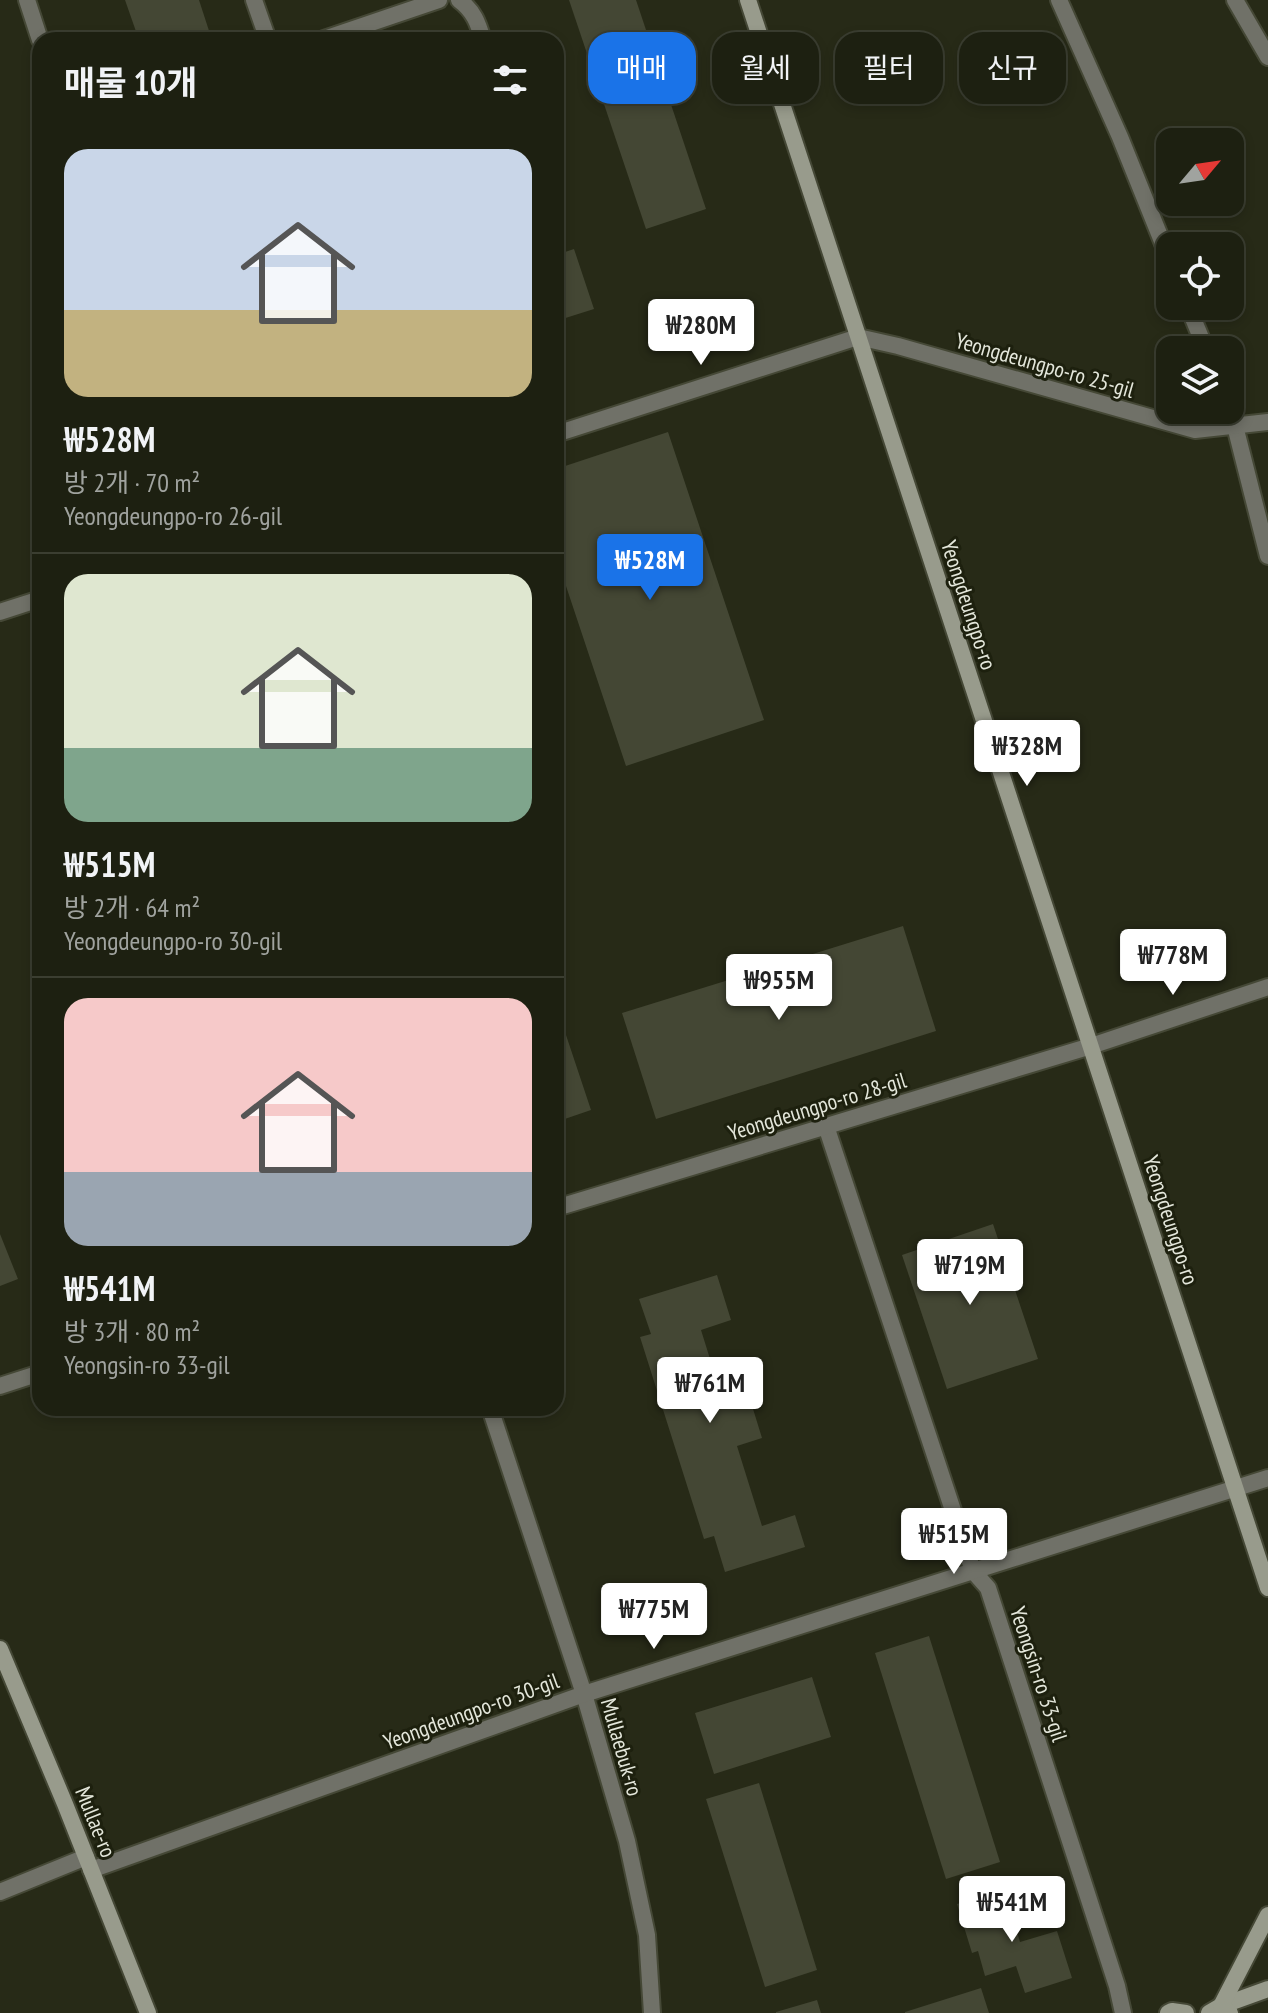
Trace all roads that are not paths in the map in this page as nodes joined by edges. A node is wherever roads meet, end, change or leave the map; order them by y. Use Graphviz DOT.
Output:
graph roads {
  1 [pos="27,0"];
  2 [pos="254,0"];
  3 [pos="439,0"];
  4 [pos="459,0"];
  5 [pos="748,0"];
  6 [pos="1059,0"];
  7 [pos="1235,0"];
  8 [pos="37,32"];
  9 [pos="265,32"];
  10 [pos="345,32"];
  11 [pos="480,32"];
  12 [pos="1268,57"];
  13 [pos="1158,232"];
  14 [pos="858,337"];
  15 [pos="1156,419"];
  16 [pos="1244,419"];
  17 [pos="1268,422"];
  18 [pos="1174,424"];
  19 [pos="1214,424"];
  20 [pos="1234,424"];
  21 [pos="564,431"];
  22 [pos="1268,556"];
  23 [pos="32,602"];
  24 [pos="0,612"];
  25 [pos="1268,987"];
  26 [pos="1091,1046"];
  27 [pos="826,1126"];
  28 [pos="564,1206"];
  29 [pos="32,1376"];
  30 [pos="0,1386"];
  31 [pos="493,1416"];
  32 [pos="1268,1478"];
  33 [pos="1235,1489"];
  34 [pos="973,1571"];
  35 [pos="1268,1588"];
  36 [pos="0,1649"];
  37 [pos="584,1694"];
  38 [pos="89,1863"];
  39 [pos="0,1892"];
  40 [pos="1268,1915"];
  41 [pos="1268,1989"];
  42 [pos="1220,2011"];
  43 [pos="148,2013"];
  44 [pos="652,2013"];
  45 [pos="1123,2013"];
  46 [pos="1168,2013"];
  47 [pos="1186,2013"];
  1 -- 8 [label="street"];
  2 -- 9 [label="street"];
  3 -- 10 [label="street"];
  4 -- 11 [label="street"];
  5 -- 14 [label="main road, Yeongdeungpo-ro"];
  6 -- 13 [label="street"];
  7 -- 12 [label="street"];
  14 -- 15 [label="street, Yeongdeungpo-ro 25-gil"];
  14 -- 21 [label="street"];
  14 -- 26 [label="main road, Yeongdeungpo-ro"];
  16 -- 17 [label="street, Yeongdeungpo-ro 25-gil"];
  18 -- 19 [label="street, Yeongdeungpo-ro 25-gil"];
  20 -- 22 [label="street"];
  23 -- 24 [label="street"];
  25 -- 26 [label="street, Yeongdeungpo-ro 28-gil"];
  26 -- 27 [label="street, Yeongdeungpo-ro 28-gil"];
  26 -- 33 [label="main road, Yeongdeungpo-ro"];
  27 -- 28 [label="street, Yeongdeungpo-ro 28-gil"];
  27 -- 34 [label="street, Yeongsin-ro 33-gil"];
  29 -- 30 [label="street"];
  31 -- 37 [label="street, Mullaebuk-ro"];
  32 -- 33 [label="street, Yeongdeungpo-ro 30-gil"];
  33 -- 34 [label="street, Yeongdeungpo-ro 30-gil"];
  33 -- 35 [label="main road, Yeongdeungpo-ro"];
  34 -- 37 [label="street, Yeongdeungpo-ro 30-gil"];
  34 -- 45 [label="street, Yeongsin-ro 33-gil"];
  36 -- 38 [label="main road, Mullae-ro"];
  37 -- 38 [label="street, Yeongdeungpo-ro 30-gil"];
  37 -- 44 [label="street, Mullaebuk-ro"];
  38 -- 39 [label="street, Yeongdeungpo-ro 30-gil"];
  38 -- 43 [label="main road, Mullae-ro"];
  40 -- 42 [label="main road"];
  41 -- 42 [label="main road"];
  46 -- 47 [label="main road"];
}
